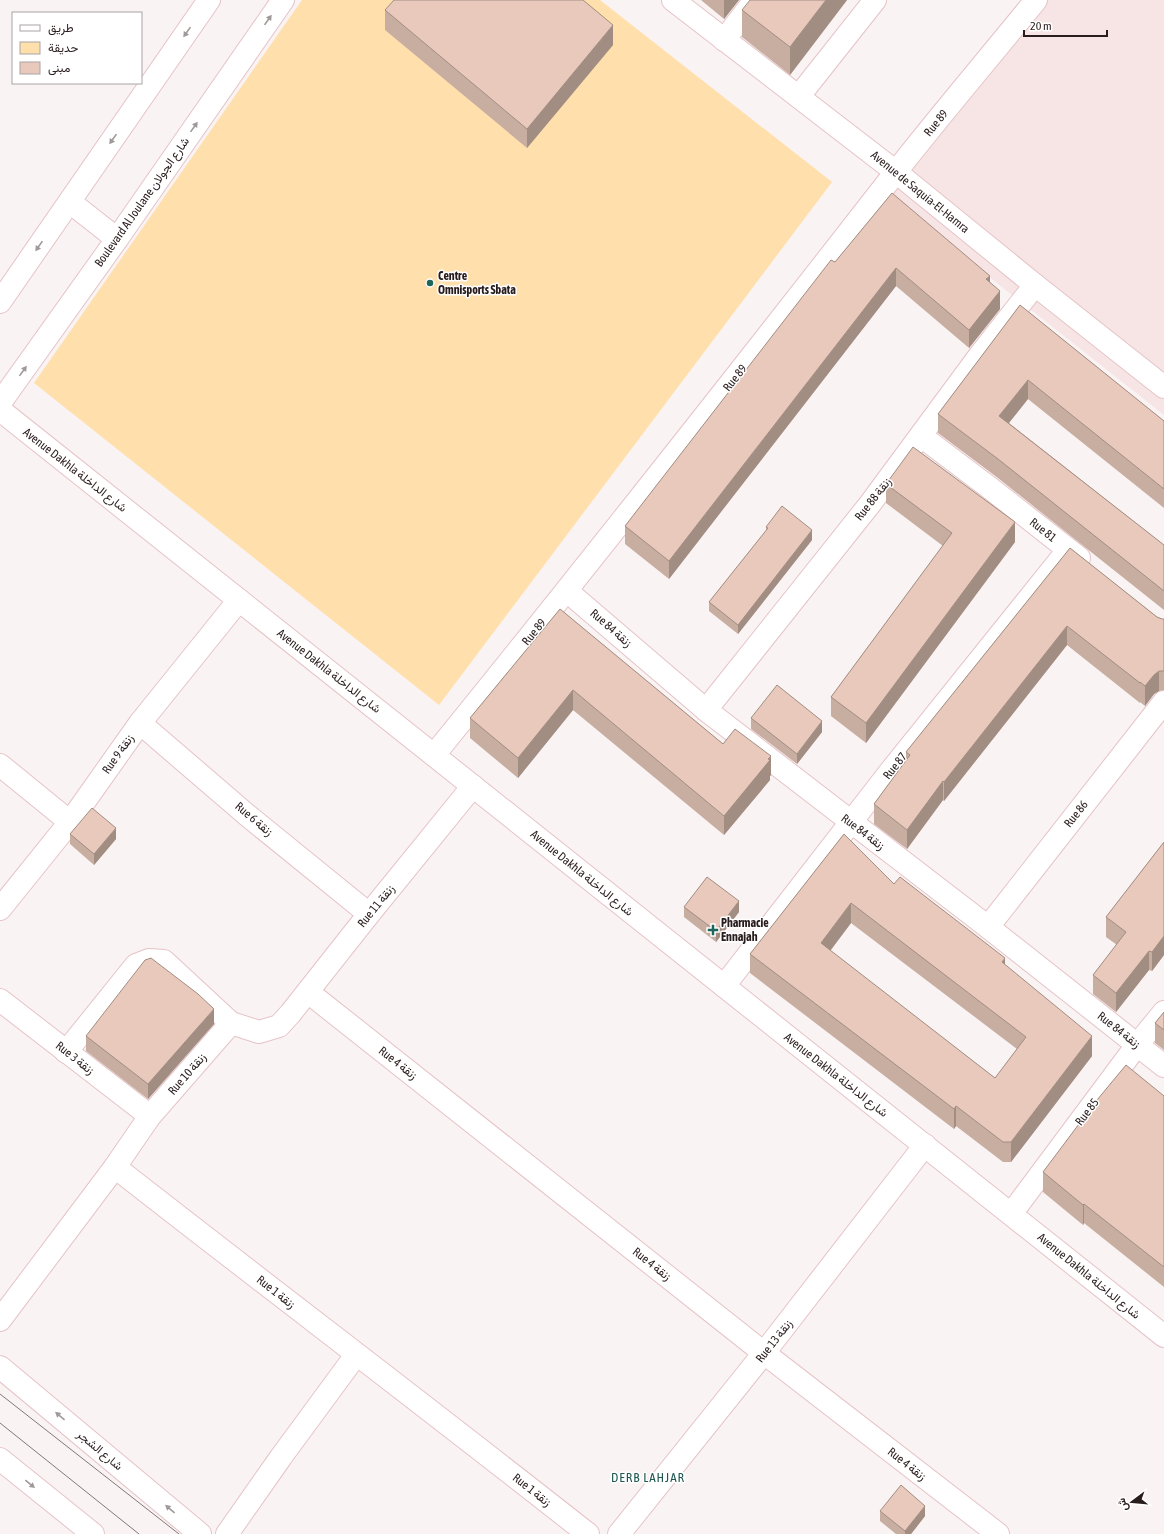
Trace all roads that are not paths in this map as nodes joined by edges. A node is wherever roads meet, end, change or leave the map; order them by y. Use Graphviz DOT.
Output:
graph roads {
  1 [pos="209,0"];
  2 [pos="283,0"];
  3 [pos="673,0"];
  4 [pos="755,0"];
  5 [pos="875,0"];
  6 [pos="1036,0"];
  7 [pos="724,40"];
  8 [pos="799,96"];
  9 [pos="896,172"];
  10 [pos="70,202"];
  11 [pos="117,239"];
  12 [pos="1035,285"];
  13 [pos="0,302"];
  14 [pos="1164,387"];
  15 [pos="0,403"];
  16 [pos="0,410"];
  17 [pos="921,436"];
  18 [pos="1068,550"];
  19 [pos="1097,572"];
  20 [pos="567,591"];
  21 [pos="239,600"];
  22 [pos="1164,702"];
  23 [pos="706,710"];
  24 [pos="140,723"];
  25 [pos="434,755"];
  26 [pos="0,765"];
  27 [pos="473,786"];
  28 [pos="70,822"];
  29 [pos="851,823"];
  30 [pos="0,910"];
  31 [pos="369,914"];
  32 [pos="988,927"];
  33 [pos="724,986"];
  34 [pos="308,992"];
  35 [pos="0,1000"];
  36 [pos="1164,1012"];
  37 [pos="231,1023"];
  38 [pos="1137,1045"];
  39 [pos="66,1052"];
  40 [pos="1164,1066"];
  41 [pos="150,1116"];
  42 [pos="925,1145"];
  43 [pos="115,1167"];
  44 [pos="1010,1214"];
  45 [pos="0,1320"];
  46 [pos="1164,1336"];
  47 [pos="764,1353"];
  48 [pos="356,1355"];
  49 [pos="0,1366"];
  50 [pos="0,1459"];
  51 [pos="92,1534"];
  52 [pos="200,1534"];
  53 [pos="227,1534"];
  54 [pos="588,1534"];
  55 [pos="619,1534"];
  56 [pos="998,1534"];
  1 -- 10 [label="street, one-way"];
  11 -- 2 [label="street, Boulevard Al Joulane شارع الجولان, one-way"];
  3 -- 7 [label="street, Avenue de Saquia-El-Hamra"];
  4 -- 7 [label="street"];
  5 -- 8 [label="street"];
  6 -- 9 [label="street, Rue 89"];
  7 -- 8 [label="street, Avenue de Saquia-El-Hamra"];
  8 -- 9 [label="street, Avenue de Saquia-El-Hamra"];
  9 -- 12 [label="street, Avenue de Saquia-El-Hamra"];
  9 -- 20 [label="street, Rue 89"];
  10 -- 11 [label="street"];
  10 -- 13 [label="street, one-way"];
  15 -- 11 [label="street, Boulevard Al Joulane شارع الجولان, one-way"];
  12 -- 14 [label="street, Avenue de Saquia-El-Hamra"];
  12 -- 17 [label="street, Rue 88 زنقة"];
  16 -- 21 [label="street, Avenue Dakhla شارع الداخلة"];
  17 -- 18 [label="street, Rue 81"];
  17 -- 23 [label="street, Rue 88 زنقة"];
  18 -- 19 [label="street, Rue 81"];
  18 -- 29 [label="street, Rue 87"];
  20 -- 23 [label="street, Rue 84 زنقة"];
  20 -- 25 [label="street, Rue 89"];
  21 -- 24 [label="street, Rue 9 زنقة"];
  21 -- 25 [label="street, Avenue Dakhla شارع الداخلة"];
  22 -- 32 [label="street, Rue 86"];
  23 -- 29 [label="street, Rue 84 زنقة"];
  24 -- 28 [label="street, Rue 9 زنقة"];
  24 -- 31 [label="street, Rue 6 زنقة"];
  25 -- 27 [label="street, Avenue Dakhla شارع الداخلة"];
  26 -- 28 [label="street"];
  27 -- 31 [label="street, Rue 11 زنقة"];
  27 -- 33 [label="street, Avenue Dakhla شارع الداخلة"];
  28 -- 30 [label="street, Rue 9 زنقة"];
  29 -- 32 [label="street, Rue 84 زنقة"];
  29 -- 33 [label="street, Rue 87"];
  31 -- 34 [label="street, Rue 11 زنقة"];
  32 -- 38 [label="street, Rue 84 زنقة"];
  33 -- 42 [label="street, Avenue Dakhla شارع الداخلة"];
  34 -- 37 [label="street, Rue 11 زنقة"];
  34 -- 47 [label="street, Rue 4 زنقة"];
  35 -- 39 [label="street, Rue 3 زنقة"];
  36 -- 38 [label="street, Rue 85"];
  37 -- 39 [label="street"];
  37 -- 41 [label="street, Rue 10 زنقة"];
  38 -- 40 [label="street, Rue 84 زنقة"];
  38 -- 44 [label="street, Rue 85"];
  39 -- 41 [label="street, Rue 3 زنقة"];
  41 -- 43 [label="street, Rue 10 زنقة"];
  42 -- 44 [label="street, Avenue Dakhla شارع الداخلة"];
  42 -- 47 [label="street, Rue 13 زنقة"];
  43 -- 45 [label="street"];
  43 -- 48 [label="street, Rue 1 زنقة"];
  44 -- 46 [label="street, Avenue Dakhla شارع الداخلة"];
  47 -- 55 [label="street, Rue 13 زنقة"];
  47 -- 56 [label="street, Rue 4 زنقة"];
  48 -- 53 [label="street"];
  48 -- 54 [label="street, Rue 1 زنقة"];
  52 -- 49 [label="street, شارع الشجر, one-way"];
  50 -- 51 [label="street, one-way"];
}
